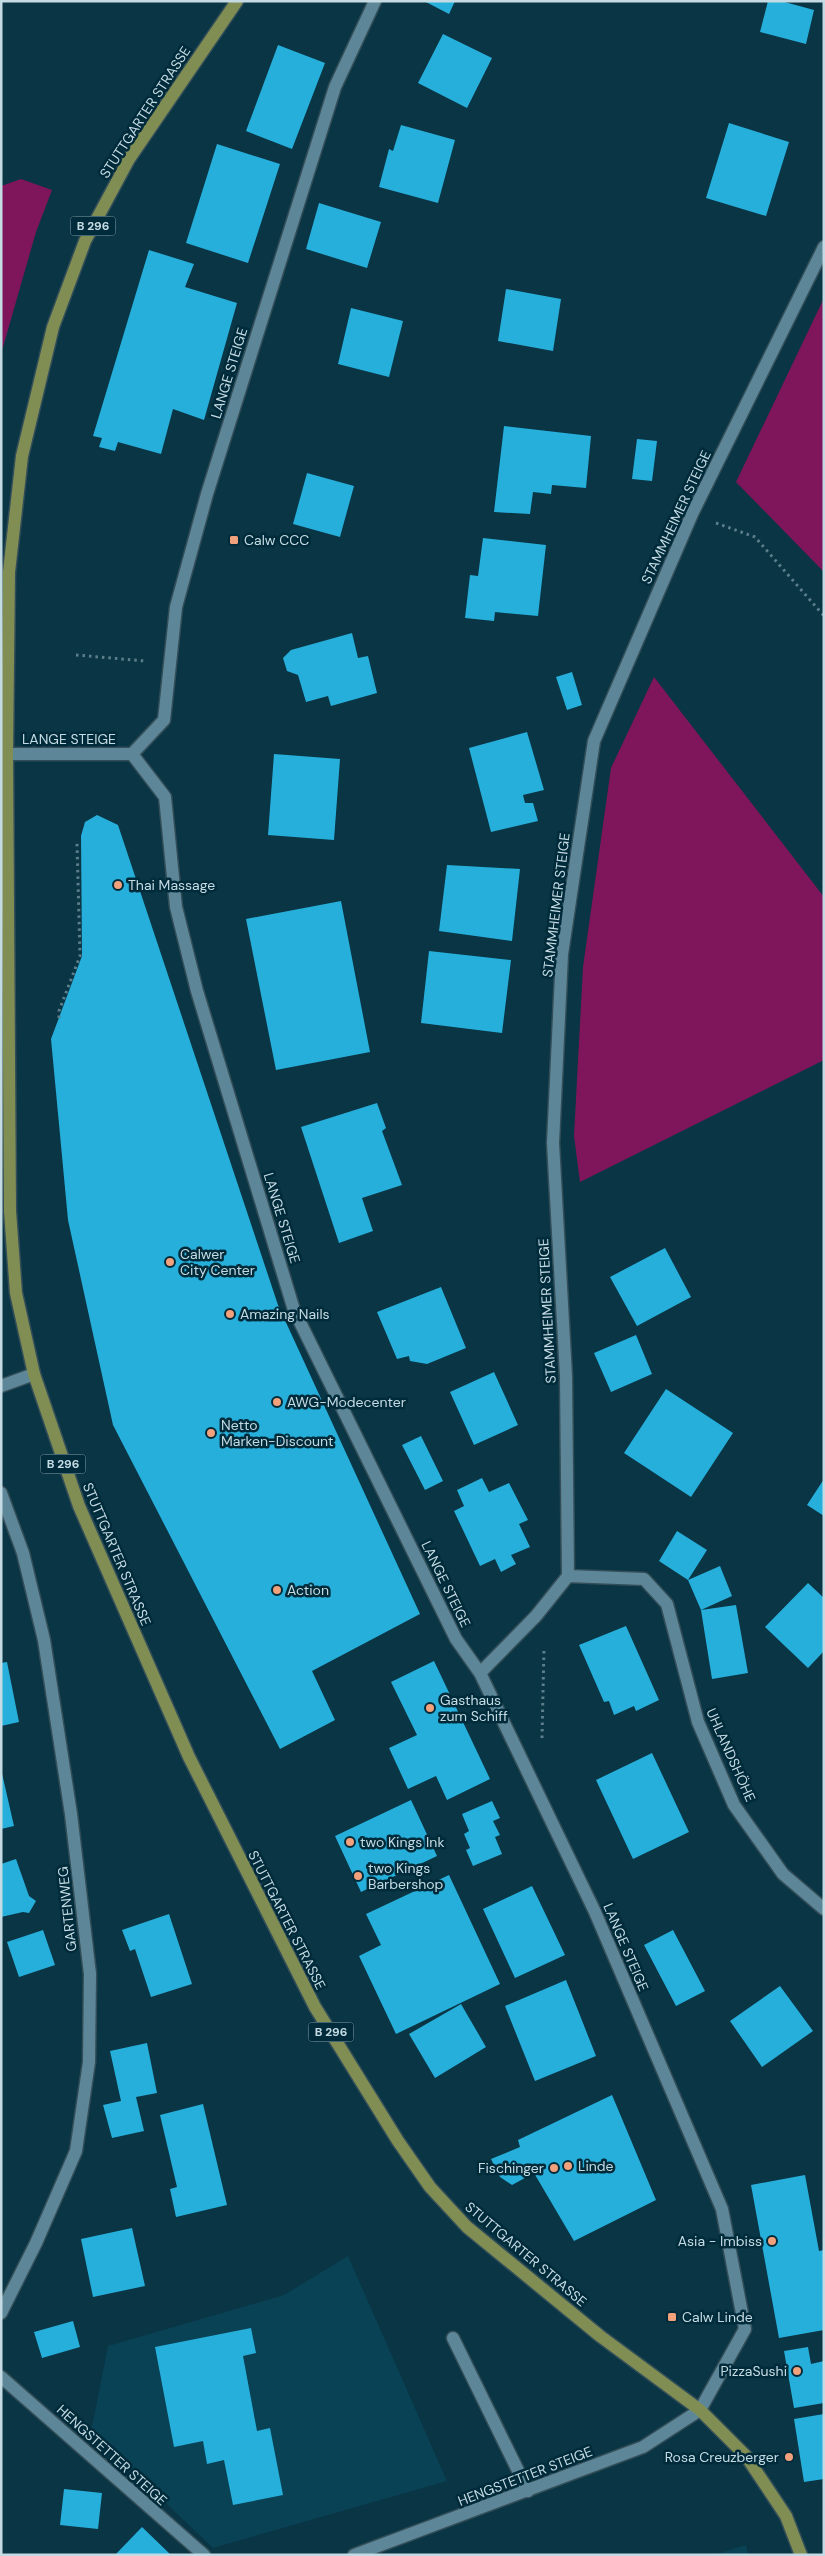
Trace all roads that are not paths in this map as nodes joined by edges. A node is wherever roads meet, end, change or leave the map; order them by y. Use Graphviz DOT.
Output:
graph roads {
  1 [pos="237,1"];
  2 [pos="375,1"];
  3 [pos="824,247"];
  4 [pos="7,754"];
  5 [pos="132,754"];
  6 [pos="34,1374"];
  7 [pos="1,1386"];
  8 [pos="1,1493"];
  9 [pos="568,1576"];
  10 [pos="480,1674"];
  11 [pos="824,1909"];
  12 [pos="1,2313"];
  13 [pos="453,2338"];
  14 [pos="1,2377"];
  15 [pos="700,2410"];
  16 [pos="528,2491"];
  17 [pos="204,2555"];
  18 [pos="354,2555"];
  19 [pos="801,2555"];
  1 -- 4 [label="main road, STUTTGARTER STRASSE / B 296"];
  2 -- 5 [label="street, LANGE STEIGE"];
  3 -- 9 [label="street, STAMMHEIMER STEIGE"];
  4 -- 5 [label="street, LANGE STEIGE"];
  4 -- 6 [label="main road, STUTTGARTER STRASSE / B 296"];
  5 -- 10 [label="street, LANGE STEIGE"];
  6 -- 7 [label="street"];
  6 -- 15 [label="main road, STUTTGARTER STRASSE / B 296"];
  8 -- 12 [label="street, GARTENWEG"];
  9 -- 10 [label="street"];
  9 -- 11 [label="street, UHLANDSHÖHE"];
  10 -- 15 [label="street, LANGE STEIGE"];
  13 -- 16 [label="street"];
  14 -- 17 [label="street, HENGSTETTER STEIGE"];
  15 -- 16 [label="street, HENGSTETTER STEIGE"];
  15 -- 19 [label="main road, STUTTGARTER STRASSE / B 296"];
  16 -- 18 [label="street, HENGSTETTER STEIGE"];
}
